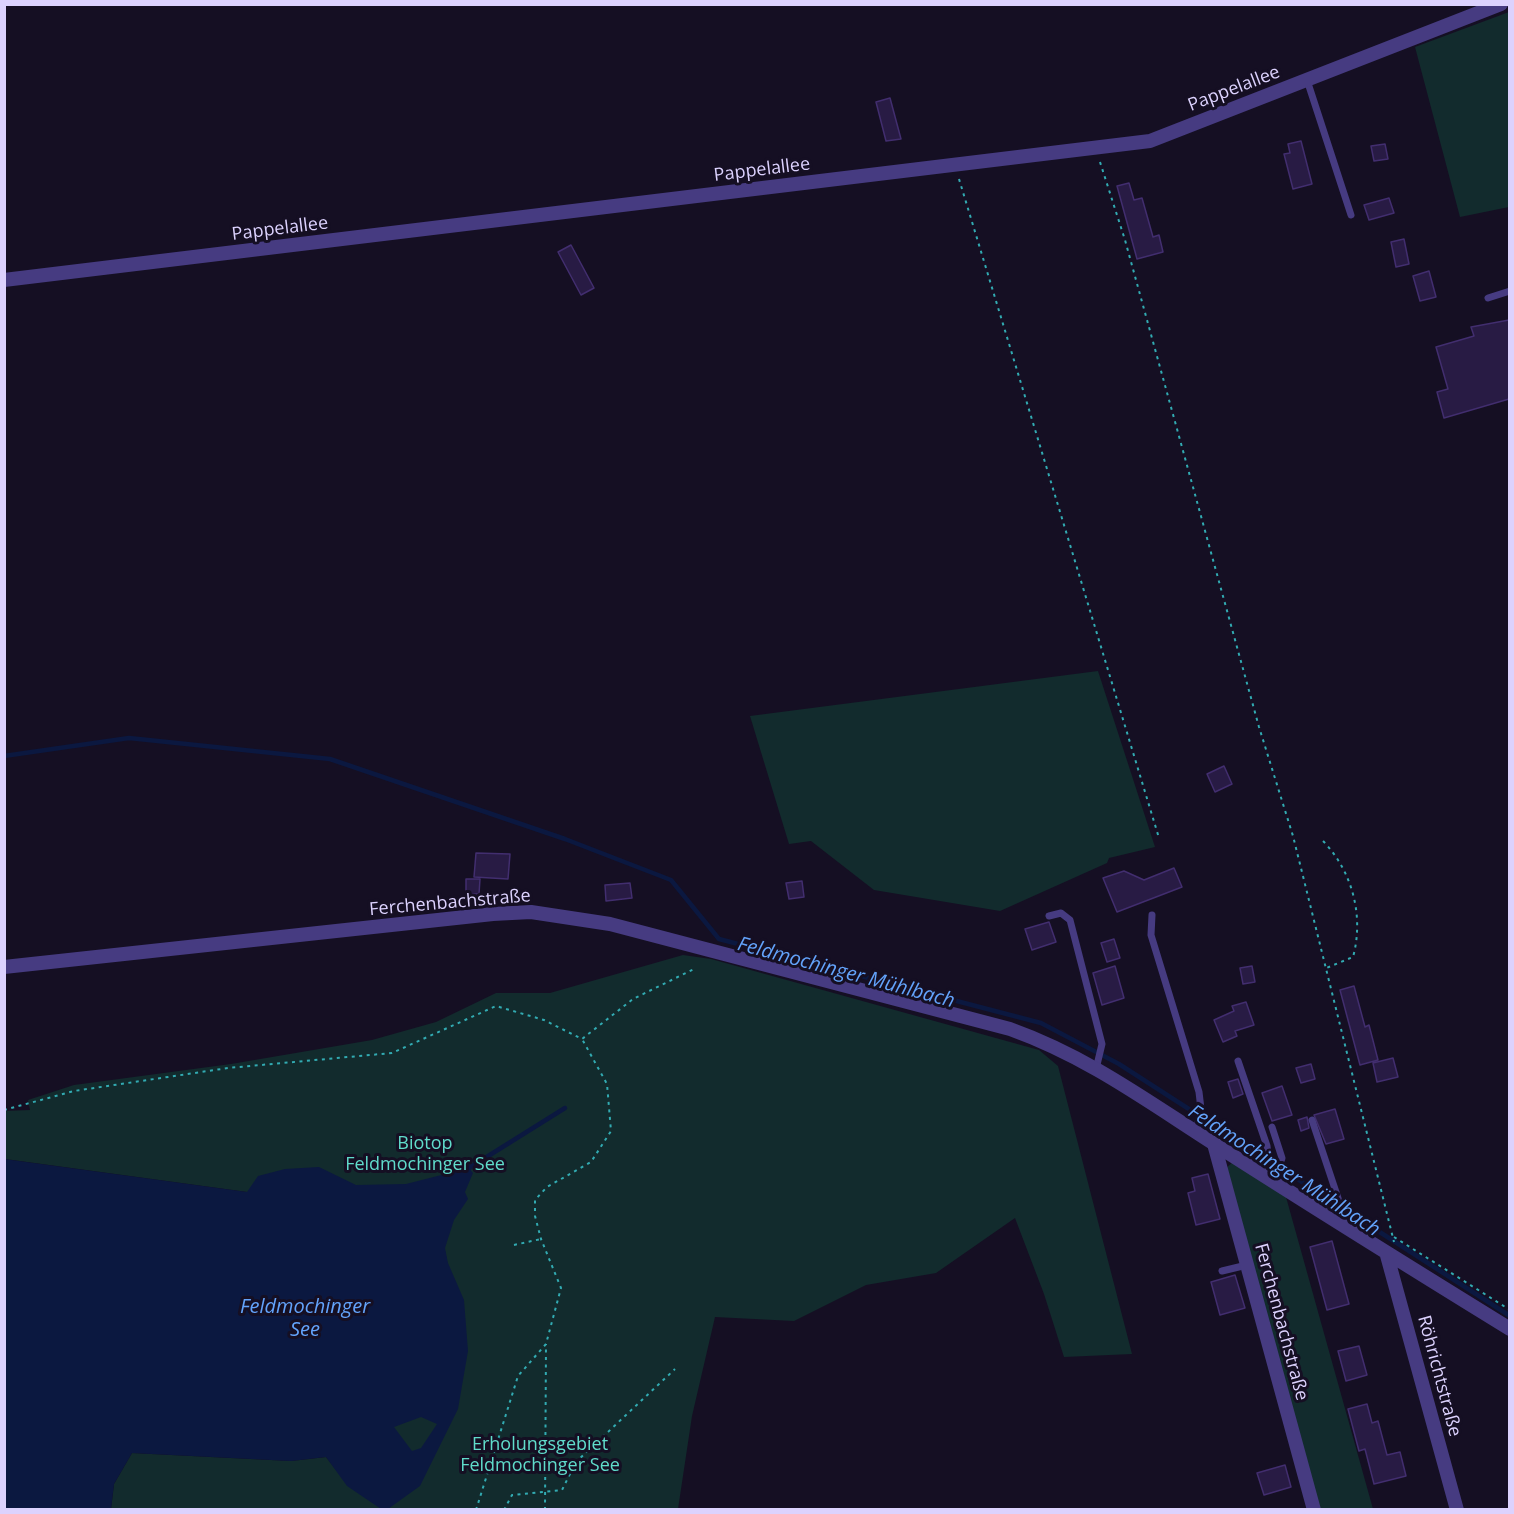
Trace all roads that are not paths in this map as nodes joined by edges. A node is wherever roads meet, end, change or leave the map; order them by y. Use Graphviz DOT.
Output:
graph roads {
  1 [pos="1501,4"];
  2 [pos="1473,9"];
  3 [pos="1307,80"];
  4 [pos="1351,215"];
  5 [pos="4,280"];
  6 [pos="1509,291"];
  7 [pos="1488,298"];
  8 [pos="1152,915"];
  9 [pos="1049,916"];
  10 [pos="4,967"];
  11 [pos="1238,1061"];
  12 [pos="1096,1068"];
  13 [pos="1312,1120"];
  14 [pos="1196,1128"];
  15 [pos="1272,1128"];
  16 [pos="1214,1144"];
  17 [pos="1261,1168"];
  18 [pos="1276,1177"];
  19 [pos="1342,1218"];
  20 [pos="1386,1252"];
  21 [pos="1247,1265"];
  22 [pos="1222,1271"];
  23 [pos="1509,1329"];
  24 [pos="1314,1509"];
  25 [pos="1457,1509"];
  1 -- 2 [label="street, Pappelallee"];
  2 -- 3 [label="street, Pappelallee"];
  3 -- 4 [label="lane"];
  3 -- 5 [label="street, Pappelallee"];
  6 -- 7 [label="lane"];
  8 -- 14 [label="lane"];
  9 -- 12 [label="lane"];
  10 -- 12 [label="street, Ferchenbachstraße"];
  11 -- 17 [label="lane"];
  12 -- 14 [label="street, Ferchenbachstraße"];
  13 -- 19 [label="lane"];
  14 -- 16 [label="street, Ferchenbachstraße"];
  15 -- 18 [label="lane"];
  16 -- 17 [label="street, Ferchenbachstraße"];
  16 -- 21 [label="street, Ferchenbachstraße"];
  17 -- 18 [label="street, Ferchenbachstraße"];
  18 -- 19 [label="street, Ferchenbachstraße"];
  19 -- 20 [label="street, Ferchenbachstraße"];
  20 -- 23 [label="street, Ferchenbachstraße"];
  20 -- 25 [label="street, Röhrichtstraße"];
  21 -- 22 [label="lane"];
  21 -- 24 [label="street, Ferchenbachstraße"];
}
